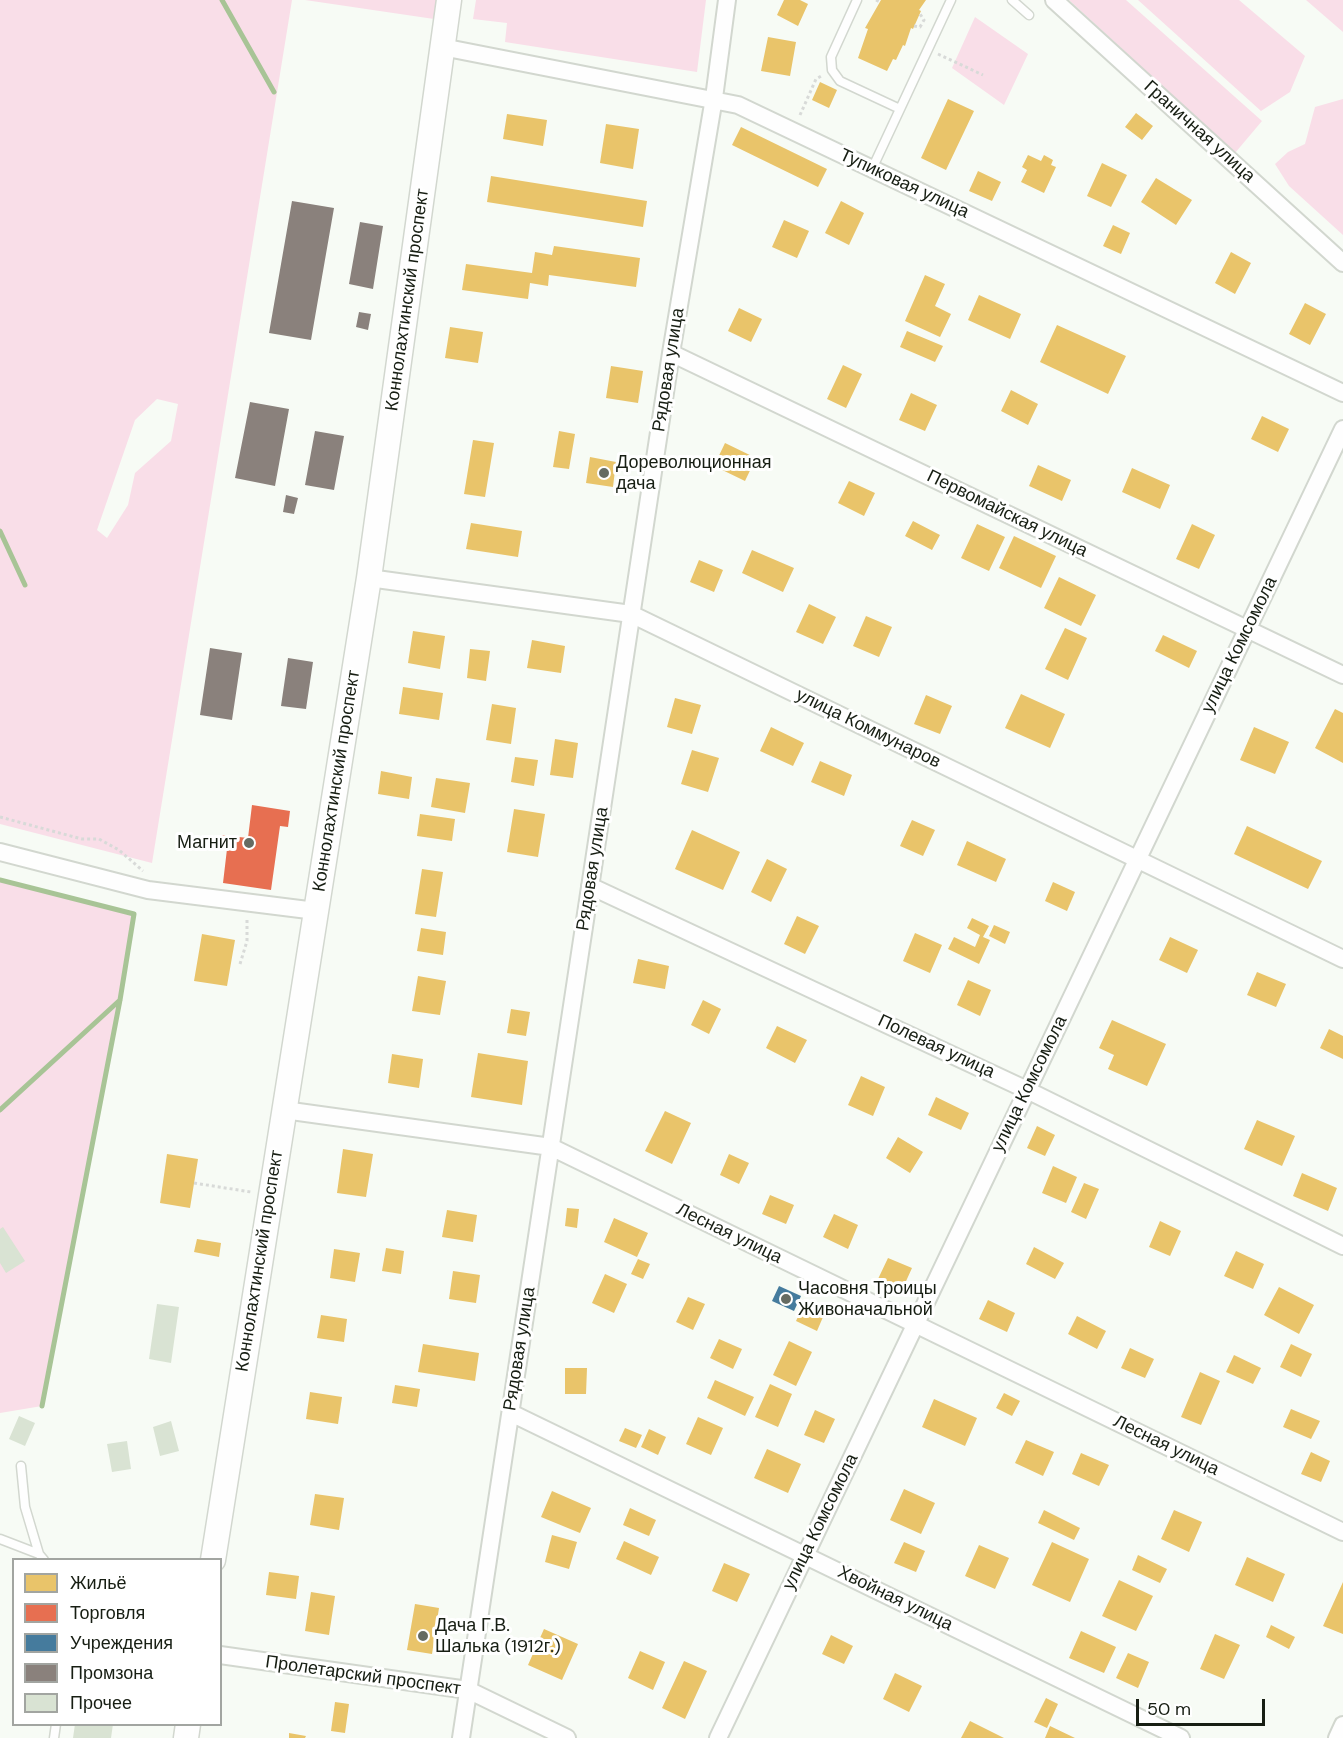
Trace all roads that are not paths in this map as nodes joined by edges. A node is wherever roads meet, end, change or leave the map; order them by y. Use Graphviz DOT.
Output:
graph roads {
  1 [pos="449,0"];
  2 [pos="727,0"];
  3 [pos="857,0"];
  4 [pos="951,0"];
  5 [pos="1012,0"];
  6 [pos="1054,0"];
  7 [pos="1029,15"];
  8 [pos="442,47"];
  9 [pos="714,98"];
  10 [pos="900,109"];
  11 [pos="872,169"];
  12 [pos="1343,263"];
  13 [pos="671,353"];
  14 [pos="1343,393"];
  15 [pos="1343,429"];
  16 [pos="369,578"];
  17 [pos="631,614"];
  18 [pos="1248,629"];
  19 [pos="1343,675"];
  20 [pos="0,852"];
  21 [pos="1137,859"];
  22 [pos="590,885"];
  23 [pos="316,911"];
  24 [pos="1343,959"];
  25 [pos="1027,1090"];
  26 [pos="284,1110"];
  27 [pos="551,1147"];
  28 [pos="1343,1246"];
  29 [pos="915,1324"];
  30 [pos="511,1413"];
  31 [pos="21,1466"];
  32 [pos="1343,1532"];
  33 [pos="0,1539"];
  34 [pos="805,1556"];
  35 [pos="41,1557"];
  36 [pos="213,1558"];
  37 [pos="222,1655"];
  38 [pos="468,1690"];
  39 [pos="1343,1725"];
  40 [pos="461,1738"];
  41 [pos="567,1738"];
  42 [pos="718,1738"];
  43 [pos="1181,1738"];
  44 [pos="1337,1738"];
  1 -- 8 [label="main road, Коннолахтинский проспект"];
  2 -- 9 [label="street, Рядовая улица"];
  3 -- 10 [label="lane"];
  4 -- 10 [label="lane"];
  5 -- 7 [label="lane"];
  6 -- 12 [label="street, Граничная улица"];
  8 -- 9 [label="street, Тупиковая улица"];
  8 -- 16 [label="main road, Коннолахтинский проспект"];
  9 -- 11 [label="street, Тупиковая улица"];
  9 -- 13 [label="street, Рядовая улица"];
  10 -- 11 [label="lane"];
  11 -- 14 [label="street, Тупиковая улица"];
  13 -- 17 [label="street, Рядовая улица"];
  13 -- 18 [label="street, Первомайская улица"];
  15 -- 18 [label="street, улица Комсомола"];
  16 -- 17 [label="street, улица Коммунаров"];
  16 -- 23 [label="main road, Коннолахтинский проспект"];
  17 -- 21 [label="street, улица Коммунаров"];
  17 -- 22 [label="street, Рядовая улица"];
  18 -- 19 [label="street, Первомайская улица"];
  18 -- 21 [label="street, улица Комсомола"];
  20 -- 23 [label="street"];
  21 -- 24 [label="street, улица Коммунаров"];
  21 -- 25 [label="street, улица Комсомола"];
  22 -- 25 [label="street, Полевая улица"];
  22 -- 27 [label="street, Рядовая улица"];
  23 -- 26 [label="main road, Коннолахтинский проспект"];
  25 -- 28 [label="street, Полевая улица"];
  25 -- 29 [label="street, улица Комсомола"];
  26 -- 27 [label="street, Лесная улица"];
  26 -- 36 [label="main road, Коннолахтинский проспект"];
  27 -- 29 [label="street, Лесная улица"];
  27 -- 30 [label="street, Рядовая улица"];
  29 -- 32 [label="street, Лесная улица"];
  29 -- 34 [label="street, улица Комсомола"];
  30 -- 34 [label="street, Хвойная улица"];
  30 -- 38 [label="street, Рядовая улица"];
  31 -- 35 [label="lane"];
  33 -- 35 [label="lane"];
  34 -- 42 [label="street, улица Комсомола"];
  34 -- 43 [label="street, Хвойная улица"];
  37 -- 38 [label="street, Пролетарский проспект"];
  38 -- 40 [label="street, Рядовая улица"];
  38 -- 41 [label="street, Пролетарский проспект"];
  39 -- 44 [label="street"];
}
